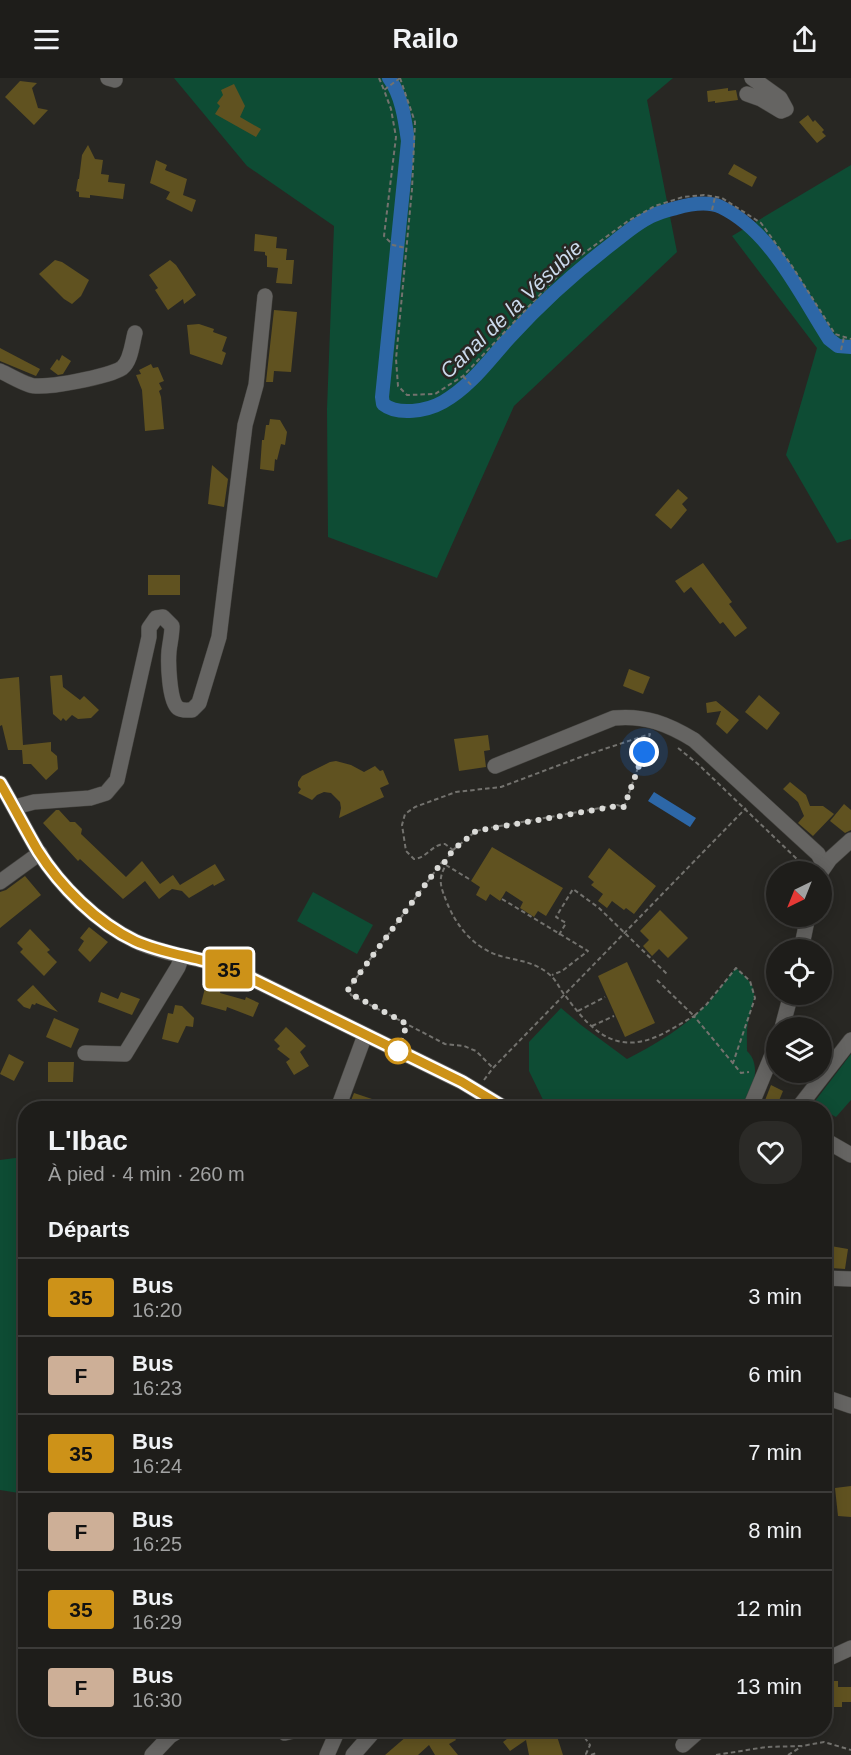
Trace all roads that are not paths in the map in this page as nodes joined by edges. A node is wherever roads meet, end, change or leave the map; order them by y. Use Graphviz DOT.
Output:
graph roads {
  1 [pos="752,78"];
  2 [pos="747,94"];
  3 [pos="265,296"];
  4 [pos="135,333"];
  5 [pos="0,370"];
  6 [pos="495,766"];
  7 [pos="0,783"];
  8 [pos="15,807"];
  9 [pos="851,840"];
  10 [pos="40,853"];
  11 [pos="820,861"];
  12 [pos="829,861"];
  13 [pos="0,882"];
  14 [pos="182,956"];
  15 [pos="365,1035"];
  16 [pos="851,1040"];
  17 [pos="85,1053"];
  18 [pos="766,1069"];
  19 [pos="341,1101"];
  20 [pos="494,1101"];
  21 [pos="753,1101"];
  22 [pos="803,1101"];
  23 [pos="832,1144"];
  24 [pos="851,1155"];
  25 [pos="832,1278"];
  26 [pos="851,1279"];
  27 [pos="832,1399"];
  28 [pos="851,1406"];
  29 [pos="851,1648"];
  30 [pos="832,1657"];
  31 [pos="169,1737"];
  32 [pos="335,1737"];
  33 [pos="369,1737"];
  34 [pos="692,1737"];
  35 [pos="683,1745"];
  36 [pos="152,1755"];
  37 [pos="327,1755"];
  38 [pos="353,1755"];
  1 -- 2 [label="street"];
  3 -- 8 [label="street"];
  4 -- 5 [label="street"];
  6 -- 11 [label="street"];
  7 -- 8 [label="street"];
  8 -- 10 [label="street"];
  9 -- 12 [label="street"];
  10 -- 13 [label="street"];
  10 -- 14 [label="street"];
  14 -- 15 [label="street"];
  14 -- 17 [label="street"];
  15 -- 19 [label="street"];
  15 -- 20 [label="street"];
  16 -- 22 [label="street"];
  18 -- 21 [label="street"];
  23 -- 24 [label="street"];
  25 -- 26 [label="street"];
  27 -- 28 [label="street"];
  29 -- 30 [label="street"];
  31 -- 36 [label="street"];
  32 -- 37 [label="street"];
  33 -- 38 [label="street"];
  34 -- 35 [label="street"];
}
